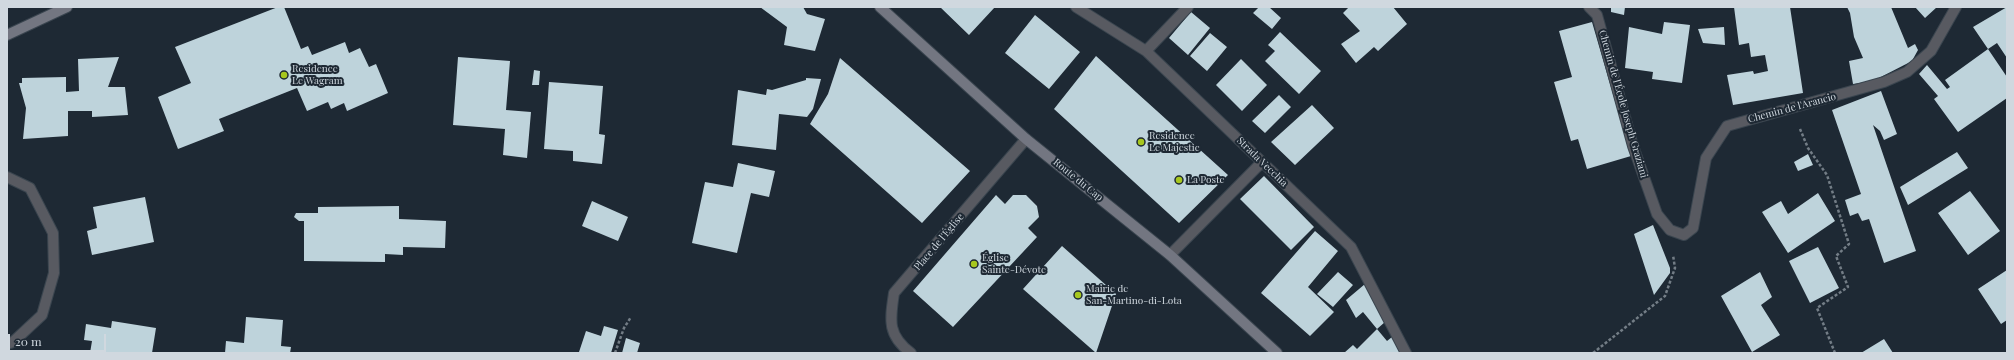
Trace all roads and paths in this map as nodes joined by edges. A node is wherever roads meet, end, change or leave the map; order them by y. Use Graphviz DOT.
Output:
graph roads {
  1 [pos="67,7"];
  2 [pos="880,7"];
  3 [pos="1076,7"];
  4 [pos="1188,7"];
  5 [pos="1589,7"];
  6 [pos="1956,7"];
  7 [pos="7,34"];
  8 [pos="1146,51"];
  9 [pos="1791,108"];
  10 [pos="1026,139"];
  11 [pos="1262,162"];
  12 [pos="7,177"];
  13 [pos="1670,230"];
  14 [pos="1170,255"];
  15 [pos="631,317"];
  16 [pos="7,344"];
  17 [pos="615,353"];
  18 [pos="911,353"];
  19 [pos="1277,353"];
  20 [pos="1406,353"];
  21 [pos="1593,353"];
  22 [pos="1835,353"];
  1 -- 7 [label="main road"];
  2 -- 10 [label="main road, Route du Cap"];
  3 -- 8 [label="street, Strada Vecchia"];
  4 -- 8 [label="street"];
  5 -- 13 [label="street, Chemin de l'École Joseph Graziani"];
  6 -- 9 [label="street, Chemin de l'Arancio"];
  8 -- 11 [label="street, Strada Vecchia"];
  9 -- 13 [label="street, Chemin de l'Arancio"];
  9 -- 22 [label="path"];
  10 -- 14 [label="main road, Route du Cap"];
  10 -- 18 [label="street, Place de l'Église"];
  11 -- 14 [label="street"];
  11 -- 20 [label="street, Strada Vecchia"];
  12 -- 16 [label="street"];
  13 -- 21 [label="path"];
  14 -- 19 [label="main road, Route du Cap"];
  15 -- 17 [label="path"];
}
